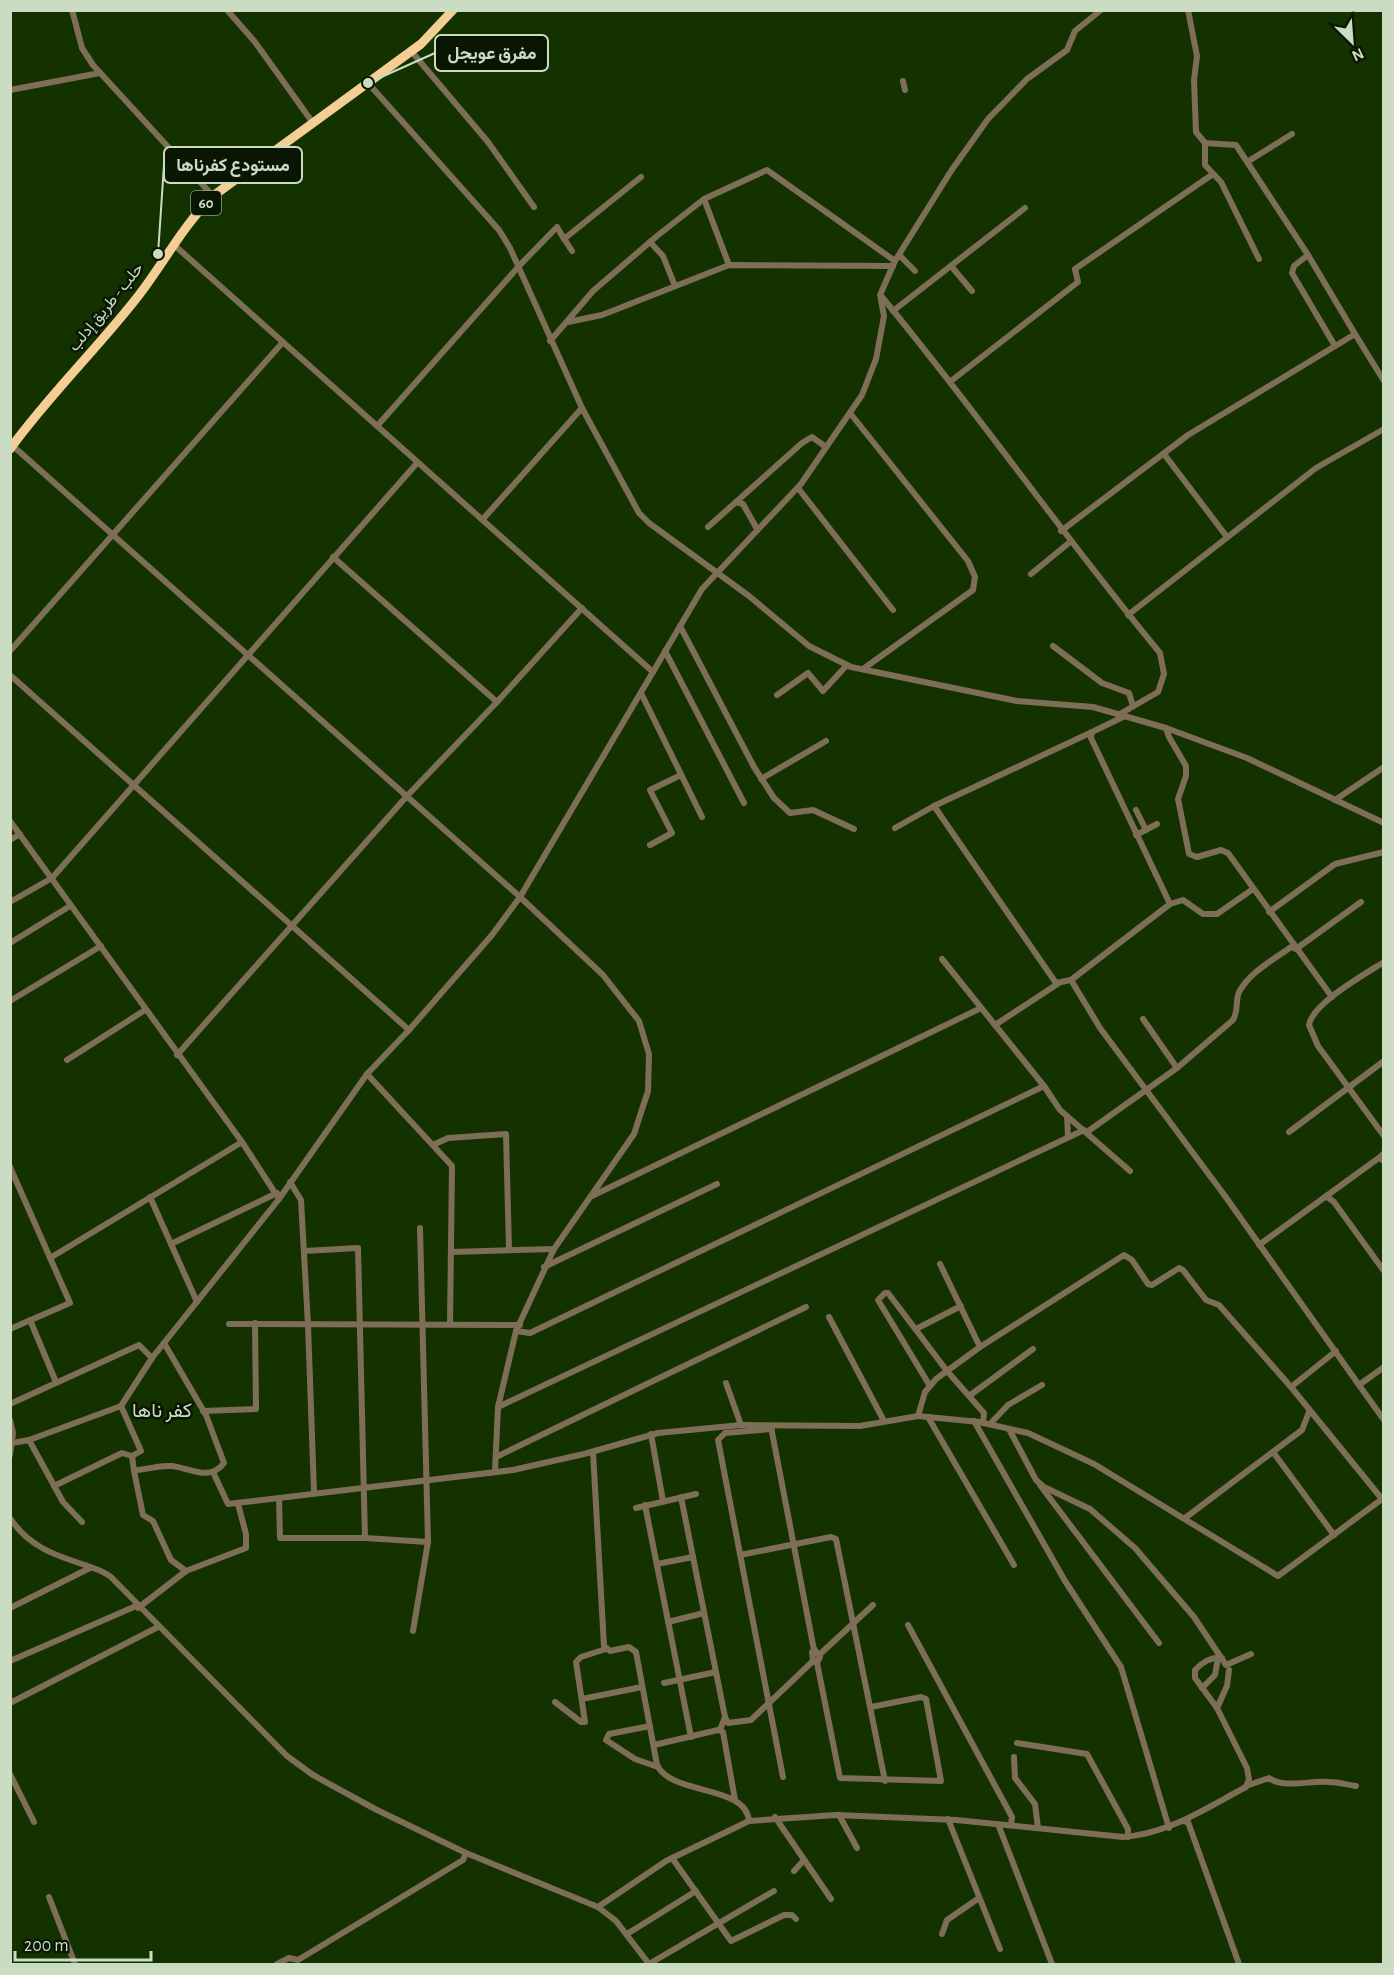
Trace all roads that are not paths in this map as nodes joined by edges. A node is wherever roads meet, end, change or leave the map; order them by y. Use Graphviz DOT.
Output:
graph roads {
  1 [pos="72,10"];
  2 [pos="226,10"];
  3 [pos="453,10"];
  4 [pos="1101,10"];
  5 [pos="1188,10"];
  6 [pos="411,51"];
  7 [pos="100,73"];
  8 [pos="903,81"];
  9 [pos="368,83"];
  10 [pos="10,90"];
  11 [pos="905,90"];
  12 [pos="313,123"];
  13 [pos="1292,134"];
  14 [pos="1204,143"];
  15 [pos="1247,162"];
  16 [pos="1212,174"];
  17 [pos="640,177"];
  18 [pos="213,196"];
  19 [pos="704,199"];
  20 [pos="534,207"];
  21 [pos="1025,208"];
  22 [pos="563,237"];
  23 [pos="650,242"];
  24 [pos="172,244"];
  25 [pos="572,251"];
  26 [pos="1308,255"];
  27 [pos="1259,259"];
  28 [pos="895,260"];
  29 [pos="729,265"];
  30 [pos="519,266"];
  31 [pos="951,266"];
  32 [pos="915,271"];
  33 [pos="675,286"];
  34 [pos="972,291"];
  35 [pos="880,295"];
  36 [pos="893,311"];
  37 [pos="568,322"];
  38 [pos="1355,334"];
  39 [pos="550,341"];
  40 [pos="283,342"];
  41 [pos="1335,346"];
  42 [pos="951,381"];
  43 [pos="1383,381"];
  44 [pos="582,408"];
  45 [pos="850,413"];
  46 [pos="378,425"];
  47 [pos="1383,429"];
  48 [pos="826,447"];
  49 [pos="12,448"];
  50 [pos="1164,454"];
  51 [pos="417,463"];
  52 [pos="798,488"];
  53 [pos="736,502"];
  54 [pos="483,519"];
  55 [pos="708,527"];
  56 [pos="757,529"];
  57 [pos="1061,531"];
  58 [pos="114,536"];
  59 [pos="1227,537"];
  60 [pos="1070,542"];
  61 [pos="333,557"];
  62 [pos="715,572"];
  63 [pos="1031,574"];
  64 [pos="582,608"];
  65 [pos="893,610"];
  66 [pos="1128,615"];
  67 [pos="680,626"];
  68 [pos="1053,646"];
  69 [pos="10,651"];
  70 [pos="665,651"];
  71 [pos="248,654"];
  72 [pos="847,665"];
  73 [pos="863,669"];
  74 [pos="653,672"];
  75 [pos="10,675"];
  76 [pos="641,693"];
  77 [pos="777,695"];
  78 [pos="497,702"];
  79 [pos="1133,706"];
  80 [pos="1122,715"];
  81 [pos="1166,728"];
  82 [pos="1092,732"];
  83 [pos="826,741"];
  84 [pos="1383,767"];
  85 [pos="681,775"];
  86 [pos="761,779"];
  87 [pos="135,783"];
  88 [pos="407,796"];
  89 [pos="1335,800"];
  90 [pos="744,802"];
  91 [pos="934,806"];
  92 [pos="1136,810"];
  93 [pos="702,818"];
  94 [pos="10,821"];
  95 [pos="1383,823"];
  96 [pos="1157,824"];
  97 [pos="895,828"];
  98 [pos="854,829"];
  99 [pos="1146,830"];
  100 [pos="20,834"];
  101 [pos="1136,836"];
  102 [pos="10,840"];
  103 [pos="650,845"];
  104 [pos="1383,852"];
  105 [pos="52,878"];
  106 [pos="1253,889"];
  107 [pos="520,897"];
  108 [pos="10,902"];
  109 [pos="1361,902"];
  110 [pos="1170,904"];
  111 [pos="70,906"];
  112 [pos="1269,912"];
  113 [pos="294,926"];
  114 [pos="10,943"];
  115 [pos="100,946"];
  116 [pos="1296,949"];
  117 [pos="942,959"];
  118 [pos="1383,962"];
  119 [pos="1071,980"];
  120 [pos="1060,983"];
  121 [pos="1332,997"];
  122 [pos="10,1001"];
  123 [pos="981,1008"];
  124 [pos="145,1010"];
  125 [pos="1143,1019"];
  126 [pos="995,1026"];
  127 [pos="410,1030"];
  128 [pos="177,1055"];
  129 [pos="67,1060"];
  130 [pos="1383,1061"];
  131 [pos="1177,1068"];
  132 [pos="367,1074"];
  133 [pos="1044,1086"];
  134 [pos="1347,1088"];
  135 [pos="1148,1090"];
  136 [pos="1067,1116"];
  137 [pos="1085,1131"];
  138 [pos="1289,1132"];
  139 [pos="1383,1136"];
  140 [pos="1068,1137"];
  141 [pos="242,1142"];
  142 [pos="433,1145"];
  143 [pos="1382,1158"];
  144 [pos="10,1167"];
  145 [pos="1130,1171"];
  146 [pos="290,1182"];
  147 [pos="717,1184"];
  148 [pos="278,1196"];
  149 [pos="590,1196"];
  150 [pos="1326,1196"];
  151 [pos="150,1197"];
  152 [pos="420,1228"];
  153 [pos="171,1244"];
  154 [pos="1259,1245"];
  155 [pos="509,1249"];
  156 [pos="554,1249"];
  157 [pos="304,1251"];
  158 [pos="451,1252"];
  159 [pos="50,1258"];
  160 [pos="939,1263"];
  161 [pos="543,1267"];
  162 [pos="1383,1271"];
  163 [pos="197,1302"];
  164 [pos="806,1306"];
  165 [pos="961,1306"];
  166 [pos="829,1317"];
  167 [pos="30,1320"];
  168 [pos="255,1323"];
  169 [pos="229,1324"];
  170 [pos="361,1324"];
  171 [pos="423,1324"];
  172 [pos="450,1324"];
  173 [pos="308,1325"];
  174 [pos="518,1328"];
  175 [pos="10,1329"];
  176 [pos="916,1329"];
  177 [pos="164,1343"];
  178 [pos="980,1347"];
  179 [pos="1033,1348"];
  180 [pos="1336,1351"];
  181 [pos="152,1358"];
  182 [pos="1383,1367"];
  183 [pos="947,1371"];
  184 [pos="56,1382"];
  185 [pos="726,1383"];
  186 [pos="1041,1385"];
  187 [pos="1359,1385"];
  188 [pos="930,1386"];
  189 [pos="1291,1387"];
  190 [pos="969,1396"];
  191 [pos="10,1404"];
  192 [pos="121,1406"];
  193 [pos="498,1407"];
  194 [pos="203,1411"];
  195 [pos="1309,1412"];
  196 [pos="918,1416"];
  197 [pos="928,1417"];
  198 [pos="10,1420"];
  199 [pos="884,1420"];
  200 [pos="1383,1420"];
  201 [pos="974,1421"];
  202 [pos="987,1423"];
  203 [pos="741,1425"];
  204 [pos="771,1426"];
  205 [pos="1009,1429"];
  206 [pos="651,1434"];
  207 [pos="29,1440"];
  208 [pos="12,1443"];
  209 [pos="593,1452"];
  210 [pos="1273,1452"];
  211 [pos="10,1455"];
  212 [pos="132,1456"];
  213 [pos="496,1456"];
  214 [pos="134,1471"];
  215 [pos="495,1471"];
  216 [pos="213,1472"];
  217 [pos="428,1480"];
  218 [pos="1036,1480"];
  219 [pos="54,1486"];
  220 [pos="365,1486"];
  221 [pos="314,1492"];
  222 [pos="696,1494"];
  223 [pos="681,1497"];
  224 [pos="279,1498"];
  225 [pos="1383,1499"];
  226 [pos="663,1501"];
  227 [pos="238,1504"];
  228 [pos="645,1505"];
  229 [pos="636,1508"];
  230 [pos="10,1518"];
  231 [pos="1185,1518"];
  232 [pos="82,1522"];
  233 [pos="1334,1535"];
  234 [pos="365,1538"];
  235 [pos="428,1542"];
  236 [pos="793,1545"];
  237 [pos="740,1555"];
  238 [pos="693,1557"];
  239 [pos="657,1564"];
  240 [pos="1014,1564"];
  241 [pos="102,1570"];
  242 [pos="186,1571"];
  243 [pos="873,1605"];
  244 [pos="137,1607"];
  245 [pos="10,1608"];
  246 [pos="704,1613"];
  247 [pos="668,1622"];
  248 [pos="853,1624"];
  249 [pos="908,1625"];
  250 [pos="158,1627"];
  251 [pos="413,1630"];
  252 [pos="1159,1643"];
  253 [pos="606,1649"];
  254 [pos="817,1653"];
  255 [pos="1251,1654"];
  256 [pos="1220,1658"];
  257 [pos="10,1661"];
  258 [pos="815,1662"];
  259 [pos="1229,1670"];
  260 [pos="716,1672"];
  261 [pos="680,1679"];
  262 [pos="664,1683"];
  263 [pos="642,1687"];
  264 [pos="1202,1688"];
  265 [pos="582,1699"];
  266 [pos="555,1702"];
  267 [pos="10,1703"];
  268 [pos="770,1703"];
  269 [pos="871,1707"];
  270 [pos="1217,1708"];
  271 [pos="724,1717"];
  272 [pos="650,1726"];
  273 [pos="720,1730"];
  274 [pos="691,1737"];
  275 [pos="1017,1743"];
  276 [pos="654,1745"];
  277 [pos="1014,1757"];
  278 [pos="658,1767"];
  279 [pos="10,1774"];
  280 [pos="783,1777"];
  281 [pos="885,1781"];
  282 [pos="1246,1786"];
  283 [pos="1356,1786"];
  284 [pos="735,1800"];
  285 [pos="839,1815"];
  286 [pos="775,1817"];
  287 [pos="948,1820"];
  288 [pos="749,1821"];
  289 [pos="1182,1821"];
  290 [pos="34,1822"];
  291 [pos="998,1824"];
  292 [pos="1011,1825"];
  293 [pos="1038,1828"];
  294 [pos="1169,1828"];
  295 [pos="1128,1837"];
  296 [pos="857,1848"];
  297 [pos="466,1853"];
  298 [pos="672,1858"];
  299 [pos="804,1860"];
  300 [pos="794,1871"];
  301 [pos="696,1891"];
  302 [pos="774,1891"];
  303 [pos="49,1897"];
  304 [pos="979,1898"];
  305 [pos="831,1899"];
  306 [pos="598,1907"];
  307 [pos="796,1919"];
  308 [pos="718,1923"];
  309 [pos="627,1934"];
  310 [pos="942,1934"];
  311 [pos="1000,1949"];
  312 [pos="649,1964"];
  313 [pos="75,1965"];
  314 [pos="276,1965"];
  315 [pos="1053,1965"];
  316 [pos="1239,1965"];
  1 -- 7 [label="street"];
  2 -- 12 [label="street"];
  3 -- 6 [label="highway, حلب - طريق إدلب / 60"];
  4 -- 28 [label="street"];
  5 -- 14 [label="street"];
  6 -- 9 [label="highway, حلب - طريق إدلب / 60"];
  6 -- 20 [label="street"];
  7 -- 10 [label="street"];
  7 -- 18 [label="street"];
  8 -- 11 [label="street"];
  9 -- 12 [label="highway, حلب - طريق إدلب / 60"];
  9 -- 30 [label="street"];
  12 -- 18 [label="highway, حلب - طريق إدلب / 60"];
  13 -- 15 [label="street"];
  14 -- 15 [label="street"];
  14 -- 16 [label="street"];
  15 -- 26 [label="street"];
  16 -- 27 [label="street"];
  16 -- 42 [label="street"];
  17 -- 22 [label="street"];
  18 -- 24 [label="highway, حلب - طريق إدلب / 60"];
  19 -- 23 [label="street"];
  19 -- 28 [label="street"];
  19 -- 29 [label="street"];
  21 -- 31 [label="street"];
  22 -- 25 [label="street"];
  22 -- 30 [label="street"];
  23 -- 33 [label="street"];
  23 -- 37 [label="street"];
  24 -- 40 [label="street"];
  24 -- 49 [label="highway, حلب - طريق إدلب / 60"];
  26 -- 38 [label="street"];
  26 -- 41 [label="street"];
  28 -- 29 [label="street"];
  28 -- 32 [label="street"];
  28 -- 35 [label="street"];
  29 -- 33 [label="street"];
  30 -- 39 [label="street"];
  30 -- 46 [label="street"];
  31 -- 34 [label="street"];
  31 -- 36 [label="street"];
  33 -- 37 [label="street"];
  35 -- 36 [label="street"];
  35 -- 45 [label="street"];
  36 -- 42 [label="street"];
  37 -- 39 [label="street"];
  38 -- 41 [label="street"];
  38 -- 43 [label="street"];
  39 -- 44 [label="street"];
  40 -- 46 [label="street"];
  40 -- 58 [label="street"];
  41 -- 50 [label="street"];
  42 -- 57 [label="street"];
  44 -- 54 [label="street"];
  44 -- 62 [label="street"];
  45 -- 48 [label="street"];
  45 -- 73 [label="street"];
  46 -- 51 [label="street"];
  47 -- 59 [label="street"];
  48 -- 52 [label="street"];
  48 -- 53 [label="street"];
  49 -- 58 [label="street"];
  50 -- 57 [label="street"];
  50 -- 59 [label="street"];
  51 -- 54 [label="street"];
  51 -- 61 [label="street"];
  52 -- 56 [label="street"];
  52 -- 65 [label="street"];
  53 -- 55 [label="street"];
  53 -- 56 [label="street"];
  54 -- 64 [label="street"];
  56 -- 62 [label="street"];
  57 -- 60 [label="street"];
  58 -- 69 [label="street"];
  58 -- 71 [label="street"];
  59 -- 66 [label="street"];
  60 -- 63 [label="street"];
  60 -- 66 [label="street"];
  61 -- 71 [label="street"];
  61 -- 78 [label="street"];
  62 -- 67 [label="street"];
  62 -- 72 [label="street"];
  64 -- 74 [label="street"];
  64 -- 78 [label="street"];
  66 -- 79 [label="street"];
  67 -- 70 [label="street"];
  67 -- 86 [label="street"];
  68 -- 79 [label="street"];
  70 -- 74 [label="street"];
  70 -- 90 [label="street"];
  71 -- 87 [label="street"];
  71 -- 88 [label="street"];
  72 -- 73 [label="street"];
  72 -- 77 [label="street"];
  73 -- 80 [label="street"];
  74 -- 76 [label="street"];
  75 -- 87 [label="street"];
  76 -- 85 [label="street"];
  76 -- 107 [label="street"];
  78 -- 88 [label="street"];
  79 -- 80 [label="street"];
  80 -- 81 [label="street"];
  80 -- 82 [label="street"];
  81 -- 89 [label="street"];
  81 -- 106 [label="street"];
  82 -- 91 [label="street"];
  82 -- 101 [label="street"];
  83 -- 86 [label="street"];
  84 -- 89 [label="street"];
  85 -- 93 [label="street"];
  85 -- 103 [label="street"];
  86 -- 98 [label="street"];
  87 -- 105 [label="street"];
  87 -- 113 [label="street"];
  88 -- 107 [label="street"];
  88 -- 113 [label="street"];
  89 -- 95 [label="street"];
  91 -- 97 [label="street"];
  91 -- 120 [label="street"];
  92 -- 99 [label="street"];
  94 -- 100 [label="street"];
  96 -- 99 [label="street"];
  99 -- 101 [label="street"];
  100 -- 102 [label="street"];
  100 -- 105 [label="street"];
  101 -- 110 [label="street"];
  104 -- 112 [label="street"];
  105 -- 108 [label="street"];
  105 -- 111 [label="street"];
  106 -- 110 [label="street"];
  106 -- 112 [label="street"];
  107 -- 127 [label="street"];
  107 -- 149 [label="street"];
  109 -- 116 [label="street"];
  110 -- 119 [label="street"];
  111 -- 114 [label="street"];
  111 -- 115 [label="street"];
  112 -- 116 [label="street"];
  113 -- 127 [label="street"];
  113 -- 128 [label="street"];
  115 -- 122 [label="street"];
  115 -- 124 [label="street"];
  116 -- 121 [label="street"];
  116 -- 131 [label="street"];
  117 -- 123 [label="street"];
  118 -- 121 [label="street"];
  119 -- 120 [label="street"];
  119 -- 135 [label="street"];
  120 -- 126 [label="street"];
  121 -- 134 [label="street"];
  123 -- 126 [label="street"];
  123 -- 149 [label="street"];
  124 -- 128 [label="street"];
  124 -- 129 [label="street"];
  125 -- 131 [label="street"];
  126 -- 133 [label="street"];
  127 -- 132 [label="street"];
  128 -- 141 [label="street"];
  130 -- 134 [label="street"];
  131 -- 135 [label="street"];
  132 -- 142 [label="street"];
  132 -- 146 [label="street"];
  133 -- 136 [label="street"];
  133 -- 174 [label="street"];
  134 -- 138 [label="street"];
  134 -- 139 [label="street"];
  135 -- 137 [label="street"];
  135 -- 154 [label="street"];
  136 -- 137 [label="street"];
  136 -- 140 [label="street"];
  137 -- 140 [label="street"];
  137 -- 145 [label="street"];
  140 -- 193 [label="street"];
  141 -- 148 [label="street"];
  141 -- 151 [label="street"];
  142 -- 155 [label="street"];
  142 -- 158 [label="street"];
  143 -- 150 [label="street"];
  144 -- 159 [label="street"];
  146 -- 148 [label="street"];
  146 -- 157 [label="street"];
  147 -- 161 [label="street"];
  148 -- 153 [label="street"];
  148 -- 163 [label="street"];
  149 -- 156 [label="street"];
  150 -- 154 [label="street"];
  150 -- 162 [label="street"];
  151 -- 153 [label="street"];
  151 -- 159 [label="street"];
  152 -- 171 [label="street"];
  153 -- 163 [label="street"];
  154 -- 180 [label="street"];
  155 -- 156 [label="street"];
  155 -- 158 [label="street"];
  156 -- 161 [label="street"];
  157 -- 170 [label="street"];
  157 -- 173 [label="street"];
  158 -- 172 [label="street"];
  159 -- 167 [label="street"];
  160 -- 165 [label="street"];
  161 -- 174 [label="street"];
  163 -- 177 [label="street"];
  164 -- 213 [label="street"];
  165 -- 176 [label="street"];
  165 -- 178 [label="street"];
  166 -- 199 [label="street"];
  167 -- 175 [label="street"];
  167 -- 184 [label="street"];
  168 -- 169 [label="street"];
  168 -- 173 [label="street"];
  168 -- 194 [label="street"];
  170 -- 171 [label="street"];
  170 -- 173 [label="street"];
  170 -- 220 [label="street"];
  171 -- 172 [label="street"];
  171 -- 217 [label="street"];
  172 -- 174 [label="street"];
  173 -- 221 [label="street"];
  174 -- 193 [label="street"];
  176 -- 183 [label="street"];
  176 -- 188 [label="street"];
  177 -- 181 [label="street"];
  177 -- 194 [label="street"];
  178 -- 183 [label="street"];
  178 -- 189 [label="street"];
  179 -- 190 [label="street"];
  180 -- 187 [label="street"];
  180 -- 189 [label="street"];
  181 -- 184 [label="street"];
  181 -- 192 [label="street"];
  182 -- 187 [label="street"];
  183 -- 188 [label="street"];
  183 -- 190 [label="street"];
  184 -- 191 [label="street"];
  185 -- 203 [label="street"];
  186 -- 202 [label="street"];
  187 -- 200 [label="street"];
  188 -- 196 [label="street"];
  189 -- 195 [label="street"];
  190 -- 202 [label="street"];
  192 -- 207 [label="street"];
  192 -- 212 [label="street"];
  193 -- 213 [label="street"];
  194 -- 216 [label="street"];
  195 -- 210 [label="street"];
  195 -- 225 [label="street"];
  196 -- 197 [label="street"];
  196 -- 199 [label="street"];
  197 -- 201 [label="street"];
  197 -- 240 [label="street"];
  198 -- 208 [label="street"];
  199 -- 204 [label="street"];
  201 -- 202 [label="street"];
  201 -- 294 [label="street"];
  202 -- 205 [label="street"];
  203 -- 204 [label="street"];
  203 -- 206 [label="street"];
  204 -- 236 [label="street"];
  204 -- 237 [label="street"];
  205 -- 218 [label="street"];
  205 -- 231 [label="street"];
  206 -- 209 [label="street"];
  206 -- 226 [label="street"];
  207 -- 208 [label="street"];
  207 -- 219 [label="street"];
  208 -- 211 [label="street"];
  209 -- 215 [label="street"];
  209 -- 253 [label="street"];
  210 -- 231 [label="street"];
  210 -- 233 [label="street"];
  212 -- 214 [label="street"];
  212 -- 219 [label="street"];
  213 -- 215 [label="street"];
  214 -- 216 [label="street"];
  214 -- 242 [label="street"];
  215 -- 217 [label="street"];
  216 -- 227 [label="street"];
  217 -- 220 [label="street"];
  217 -- 235 [label="street"];
  218 -- 252 [label="street"];
  218 -- 256 [label="street"];
  219 -- 232 [label="street"];
  220 -- 221 [label="street"];
  220 -- 234 [label="street"];
  221 -- 224 [label="street"];
  222 -- 223 [label="street"];
  223 -- 226 [label="street"];
  223 -- 238 [label="street"];
  224 -- 227 [label="street"];
  224 -- 234 [label="street"];
  225 -- 233 [label="street"];
  226 -- 228 [label="street"];
  227 -- 242 [label="street"];
  228 -- 229 [label="street"];
  228 -- 239 [label="street"];
  230 -- 241 [label="street"];
  231 -- 233 [label="street"];
  234 -- 235 [label="street"];
  235 -- 251 [label="street"];
  236 -- 237 [label="street"];
  236 -- 248 [label="street"];
  236 -- 254 [label="street"];
  237 -- 268 [label="street"];
  238 -- 239 [label="street"];
  238 -- 246 [label="street"];
  239 -- 247 [label="street"];
  241 -- 244 [label="street"];
  241 -- 245 [label="street"];
  242 -- 244 [label="street"];
  243 -- 248 [label="street"];
  244 -- 250 [label="street"];
  244 -- 257 [label="street"];
  246 -- 247 [label="street"];
  246 -- 260 [label="street"];
  247 -- 261 [label="street"];
  248 -- 254 [label="street"];
  248 -- 269 [label="street"];
  249 -- 292 [label="street"];
  250 -- 267 [label="street"];
  250 -- 297 [label="street"];
  253 -- 263 [label="street"];
  253 -- 265 [label="street"];
  254 -- 258 [label="street"];
  255 -- 256 [label="street"];
  256 -- 264 [label="street"];
  256 -- 264 [label="street"];
  258 -- 268 [label="street"];
  258 -- 281 [label="street"];
  259 -- 270 [label="street"];
  260 -- 261 [label="street"];
  260 -- 271 [label="street"];
  261 -- 262 [label="street"];
  261 -- 274 [label="street"];
  263 -- 265 [label="street"];
  263 -- 272 [label="street"];
  264 -- 270 [label="street"];
  265 -- 266 [label="street"];
  268 -- 271 [label="street"];
  268 -- 280 [label="street"];
  269 -- 281 [label="street"];
  269 -- 281 [label="street"];
  270 -- 282 [label="street"];
  271 -- 273 [label="street"];
  272 -- 276 [label="street"];
  272 -- 278 [label="street"];
  273 -- 274 [label="street"];
  273 -- 284 [label="street"];
  274 -- 276 [label="street"];
  275 -- 295 [label="street"];
  276 -- 278 [label="street"];
  277 -- 293 [label="street"];
  278 -- 284 [label="street"];
  279 -- 290 [label="street"];
  282 -- 283 [label="street"];
  282 -- 289 [label="street"];
  284 -- 288 [label="street"];
  285 -- 286 [label="street"];
  285 -- 287 [label="street"];
  285 -- 296 [label="street"];
  286 -- 288 [label="street"];
  286 -- 299 [label="street"];
  287 -- 291 [label="street"];
  287 -- 304 [label="street"];
  288 -- 298 [label="street"];
  289 -- 294 [label="street"];
  289 -- 316 [label="street"];
  291 -- 292 [label="street"];
  291 -- 315 [label="street"];
  292 -- 293 [label="street"];
  293 -- 295 [label="street"];
  294 -- 295 [label="street"];
  297 -- 306 [label="street"];
  297 -- 314 [label="street"];
  298 -- 301 [label="street"];
  298 -- 306 [label="street"];
  299 -- 300 [label="street"];
  299 -- 305 [label="street"];
  301 -- 308 [label="street"];
  301 -- 309 [label="street"];
  302 -- 308 [label="street"];
  303 -- 313 [label="street"];
  304 -- 310 [label="street"];
  304 -- 311 [label="street"];
  306 -- 309 [label="street"];
  307 -- 308 [label="street"];
  308 -- 312 [label="street"];
  309 -- 312 [label="street"];
}
